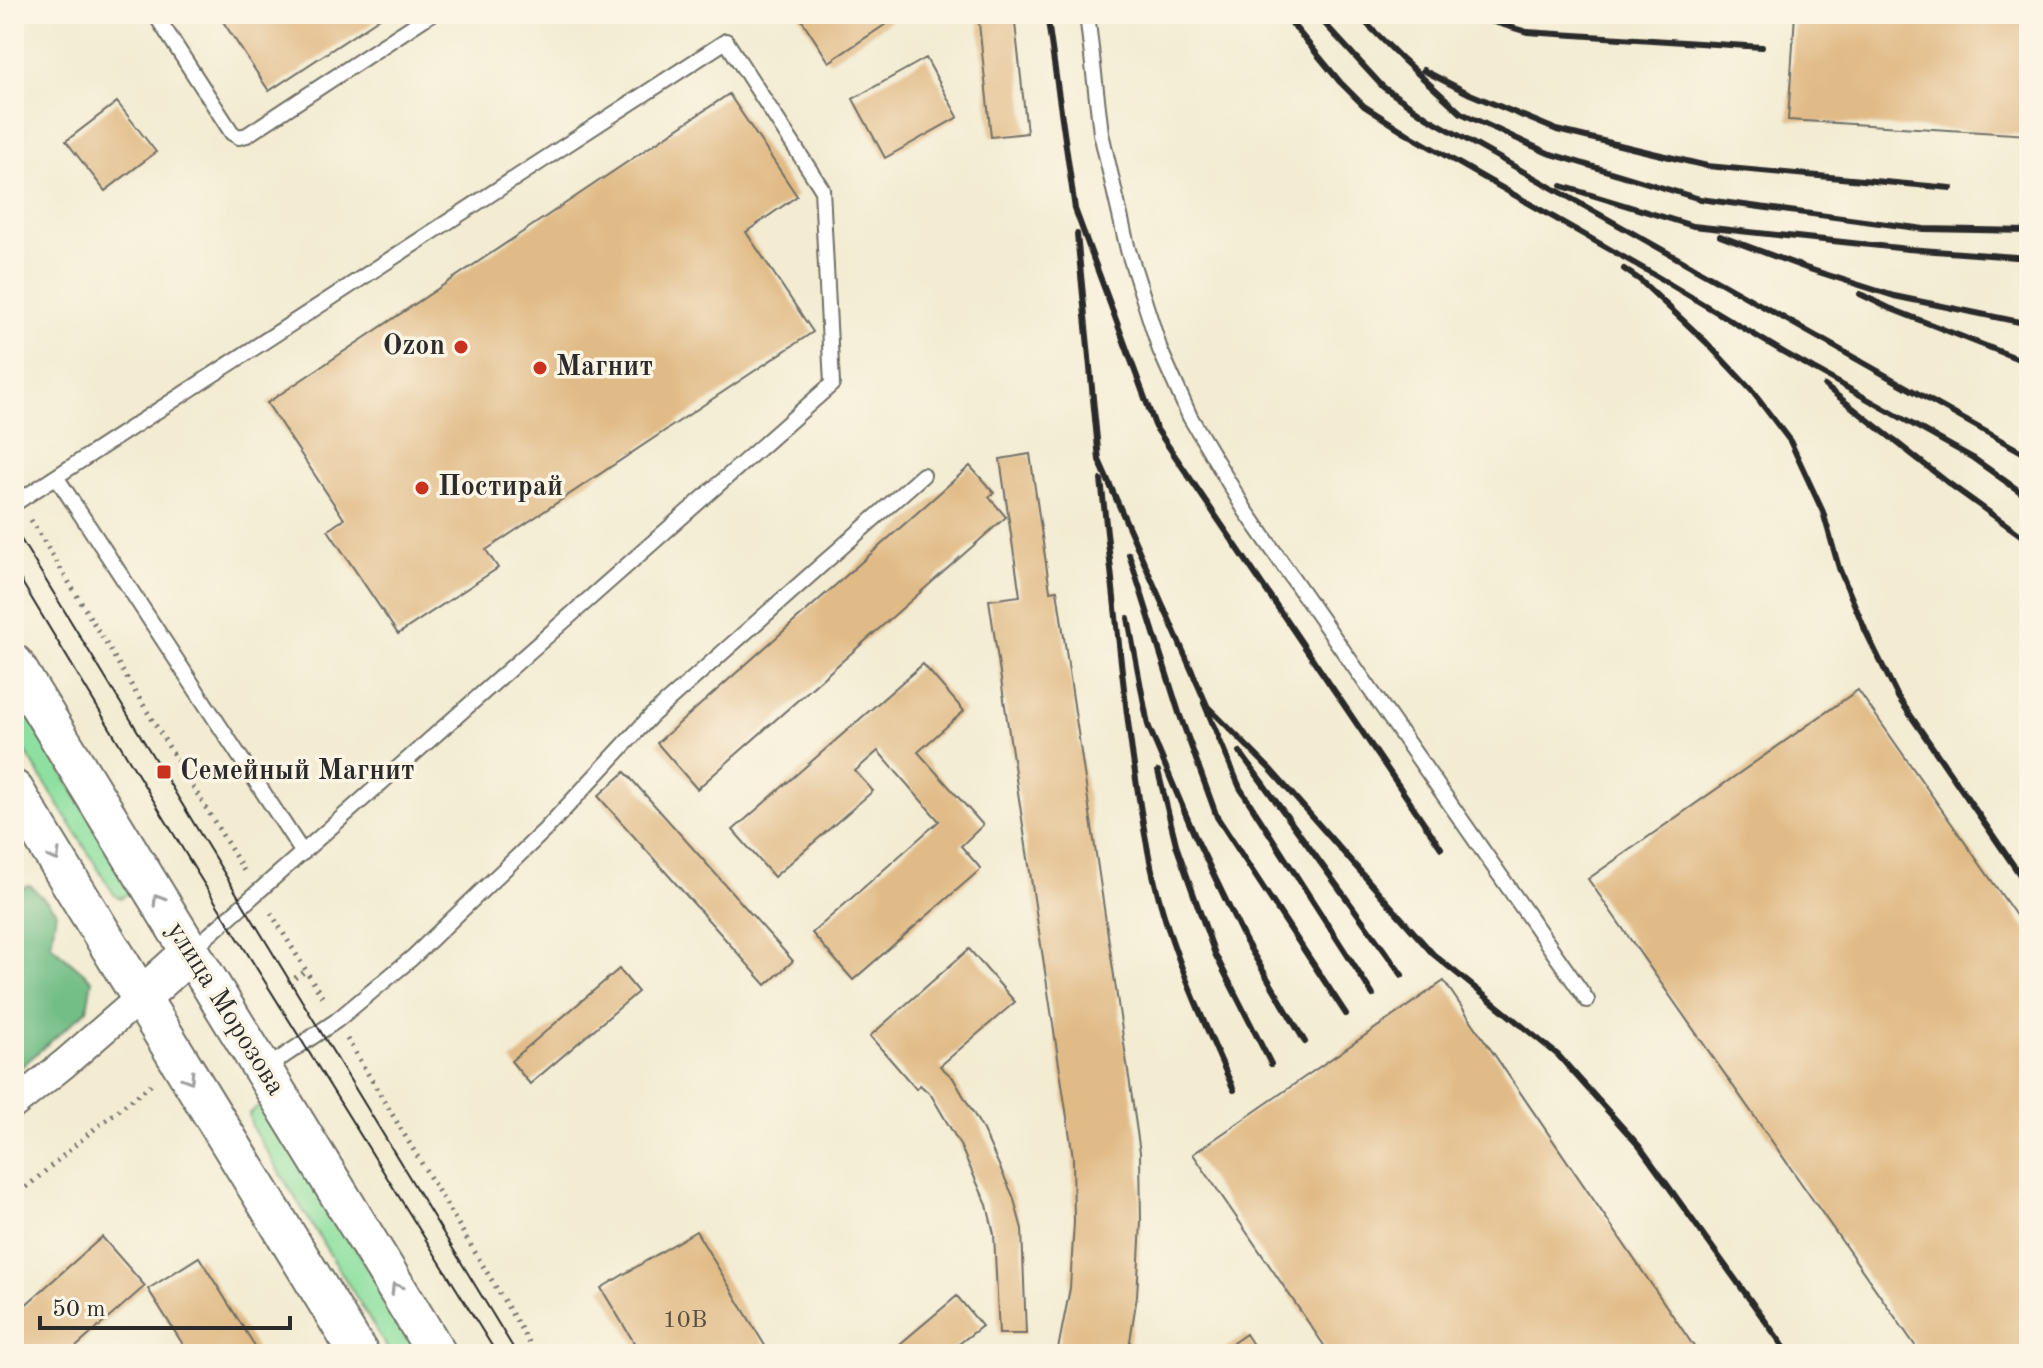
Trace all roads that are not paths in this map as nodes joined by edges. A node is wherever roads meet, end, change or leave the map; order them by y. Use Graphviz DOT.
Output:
graph roads {
  1 [pos="155,14"];
  2 [pos="431,14"];
  3 [pos="1087,14"];
  4 [pos="923,475"];
  5 [pos="57,478"];
  6 [pos="17,502"];
  7 [pos="14,664"];
  8 [pos="14,790"];
  9 [pos="303,853"];
  10 [pos="191,952"];
  11 [pos="140,998"];
  12 [pos="1587,1000"];
  13 [pos="263,1070"];
  14 [pos="14,1104"];
  15 [pos="359,1354"];
  16 [pos="437,1354"];
  1 -- 2 [label="lane"];
  3 -- 12 [label="lane"];
  4 -- 13 [label="lane"];
  5 -- 6 [label="lane"];
  5 -- 9 [label="lane"];
  5 -- 9 [label="lane"];
  10 -- 7 [label="main road, улица Морозова, one-way"];
  8 -- 11 [label="main road, one-way"];
  9 -- 10 [label="lane"];
  10 -- 11 [label="main road"];
  10 -- 13 [label="main road, улица Морозова"];
  11 -- 14 [label="street"];
  11 -- 15 [label="main road, one-way"];
  16 -- 13 [label="main road, улица Морозова, one-way"];
}
